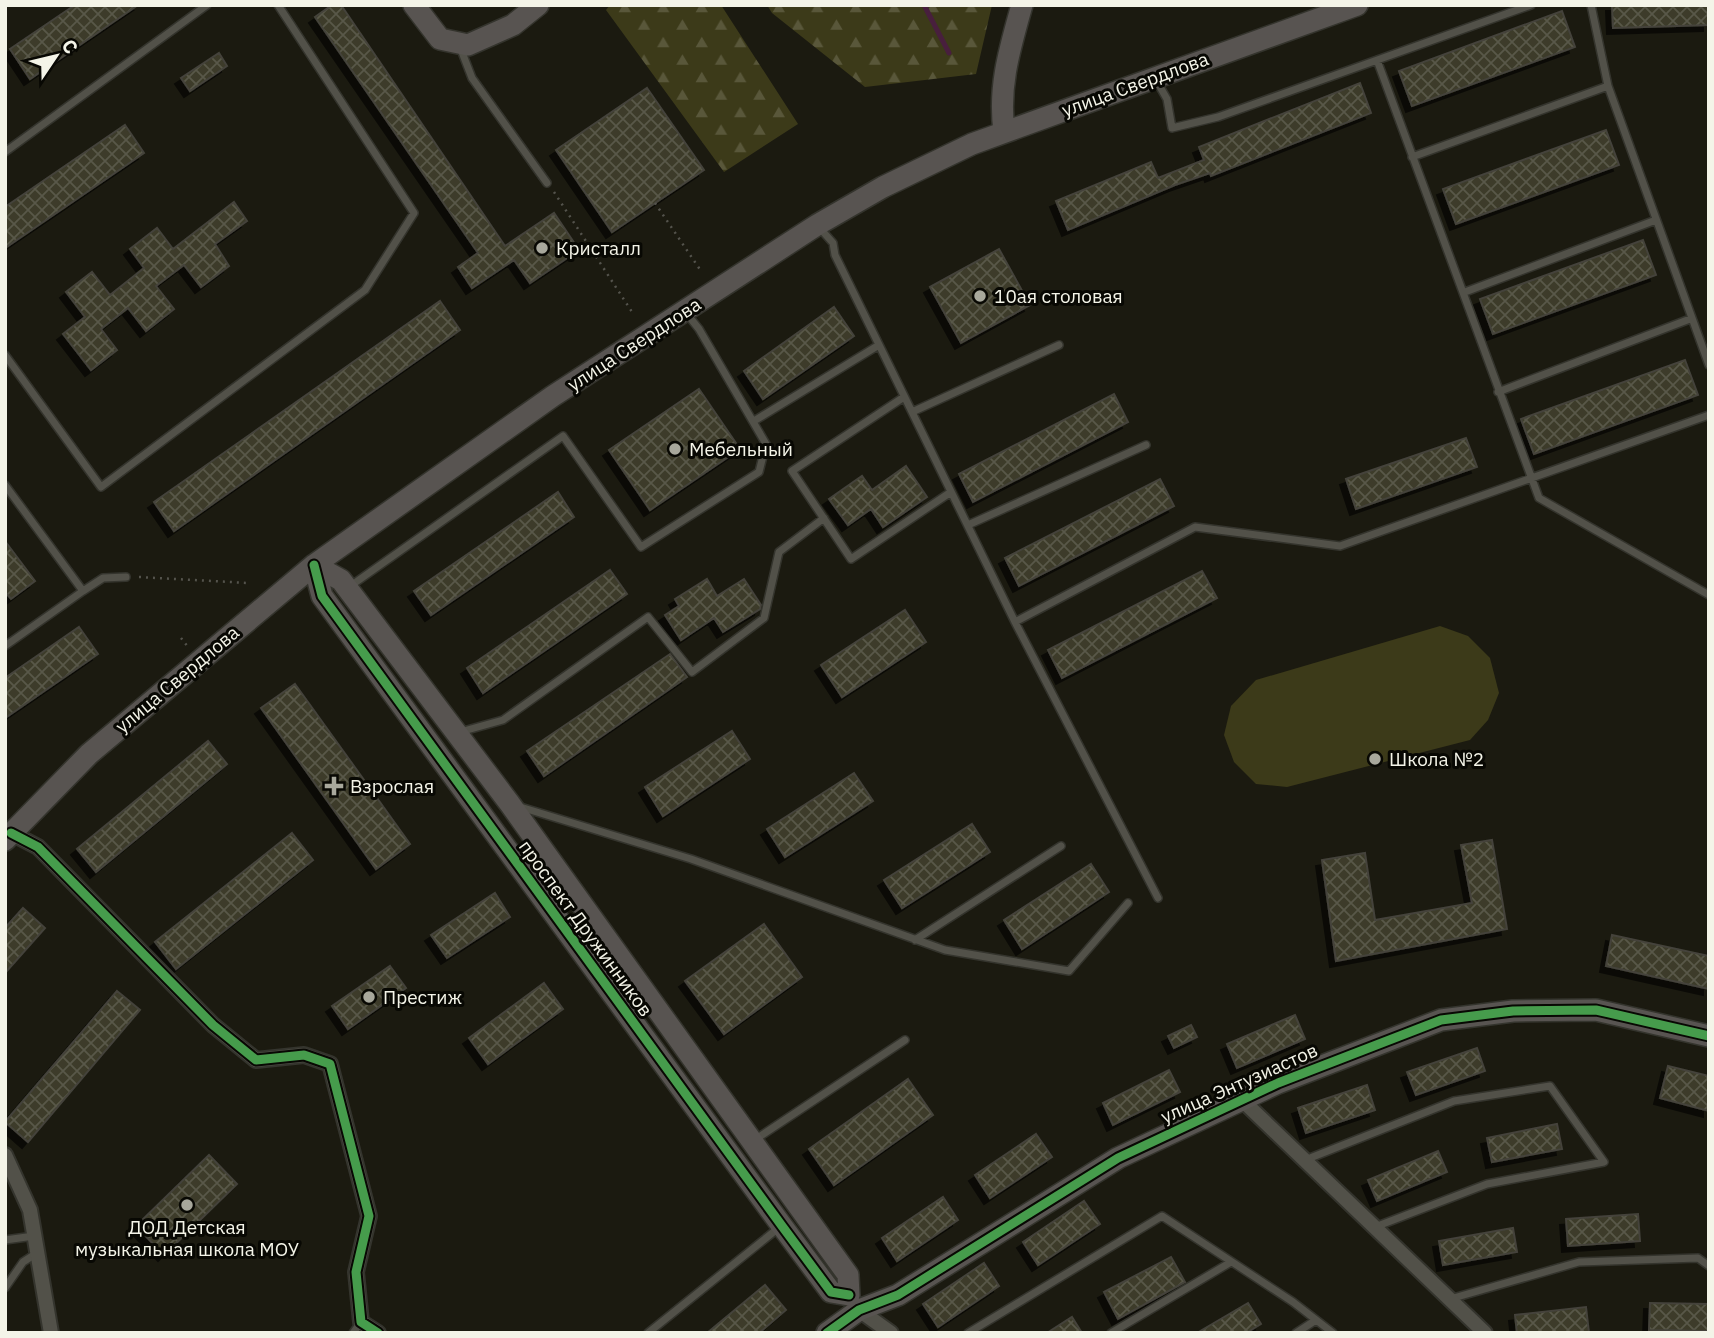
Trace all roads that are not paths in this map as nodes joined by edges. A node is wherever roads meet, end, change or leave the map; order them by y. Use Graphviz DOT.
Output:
graph roads {
  1 [pos="207,5"];
  2 [pos="278,5"];
  3 [pos="414,5"];
  4 [pos="538,5"];
  5 [pos="1022,5"];
  6 [pos="1357,5"];
  7 [pos="1531,5"];
  8 [pos="1591,5"];
  9 [pos="458,43"];
  10 [pos="1377,60"];
  11 [pos="1154,76"];
  12 [pos="1608,86"];
  13 [pos="1004,131"];
  14 [pos="5,152"];
  15 [pos="1412,157"];
  16 [pos="547,183"];
  17 [pos="1656,220"];
  18 [pos="817,225"];
  19 [pos="1465,292"];
  20 [pos="684,311"];
  21 [pos="1690,319"];
  22 [pos="879,345"];
  23 [pos="1059,345"];
  24 [pos="5,355"];
  25 [pos="1709,365"];
  26 [pos="1498,391"];
  27 [pos="904,397"];
  28 [pos="912,412"];
  29 [pos="1709,415"];
  30 [pos="754,421"];
  31 [pos="1146,445"];
  32 [pos="1530,480"];
  33 [pos="5,485"];
  34 [pos="951,492"];
  35 [pos="824,518"];
  36 [pos="968,525"];
  37 [pos="314,565"];
  38 [pos="126,577"];
  39 [pos="347,588"];
  40 [pos="83,591"];
  41 [pos="1709,595"];
  42 [pos="1016,622"];
  43 [pos="5,646"];
  44 [pos="457,733"];
  45 [pos="510,804"];
  46 [pos="8,836"];
  47 [pos="1061,846"];
  48 [pos="1158,898"];
  49 [pos="1128,903"];
  50 [pos="915,940"];
  51 [pos="1709,1036"];
  52 [pos="905,1040"];
  53 [pos="1243,1101"];
  54 [pos="752,1141"];
  55 [pos="5,1155"];
  56 [pos="1305,1160"];
  57 [pos="782,1226"];
  58 [pos="1375,1227"];
  59 [pos="34,1236"];
  60 [pos="5,1240"];
  61 [pos="37,1253"];
  62 [pos="1231,1262"];
  63 [pos="1709,1266"];
  64 [pos="5,1288"];
  65 [pos="1450,1299"];
  66 [pos="854,1302"];
  67 [pos="1316,1320"];
  68 [pos="357,1328"];
  69 [pos="51,1333"];
  70 [pos="378,1333"];
  71 [pos="648,1333"];
  72 [pos="827,1333"];
  73 [pos="891,1333"];
  74 [pos="968,1333"];
  75 [pos="1111,1333"];
  76 [pos="1296,1333"];
  77 [pos="1333,1333"];
  78 [pos="1485,1333"];
  1 -- 14 [label="lane"];
  2 -- 24 [label="lane"];
  3 -- 9 [label="street"];
  4 -- 9 [label="street"];
  5 -- 13 [label="street"];
  6 -- 11 [label="street, улица Свердлова"];
  7 -- 10 [label="lane"];
  8 -- 12 [label="lane"];
  9 -- 16 [label="lane"];
  10 -- 11 [label="lane"];
  10 -- 15 [label="lane"];
  11 -- 13 [label="street, улица Свердлова"];
  12 -- 15 [label="lane"];
  12 -- 17 [label="lane"];
  13 -- 18 [label="street, улица Свердлова"];
  15 -- 19 [label="lane"];
  17 -- 19 [label="lane"];
  17 -- 21 [label="lane"];
  18 -- 20 [label="street, улица Свердлова"];
  18 -- 22 [label="lane"];
  19 -- 26 [label="lane"];
  20 -- 30 [label="lane"];
  20 -- 37 [label="street, улица Свердлова"];
  21 -- 25 [label="lane"];
  21 -- 26 [label="lane"];
  22 -- 27 [label="lane"];
  22 -- 30 [label="lane"];
  23 -- 28 [label="lane"];
  26 -- 32 [label="lane"];
  27 -- 28 [label="lane"];
  27 -- 35 [label="lane"];
  28 -- 34 [label="lane"];
  29 -- 32 [label="lane"];
  30 -- 39 [label="lane"];
  31 -- 36 [label="lane"];
  32 -- 41 [label="lane"];
  32 -- 42 [label="lane"];
  33 -- 40 [label="lane"];
  34 -- 35 [label="lane"];
  34 -- 36 [label="lane"];
  35 -- 44 [label="lane"];
  36 -- 42 [label="lane"];
  37 -- 39 [label="street, проспект Дружинников"];
  37 -- 46 [label="street, улица Свердлова"];
  37 -- 57 [label="street, проспект Дружинников"];
  38 -- 40 [label="lane"];
  39 -- 44 [label="street, проспект Дружинников"];
  40 -- 43 [label="lane"];
  42 -- 48 [label="lane"];
  44 -- 45 [label="street, проспект Дружинников"];
  45 -- 50 [label="lane"];
  45 -- 54 [label="street, проспект Дружинников"];
  46 -- 68 [label="street"];
  47 -- 50 [label="lane"];
  49 -- 50 [label="lane"];
  51 -- 53 [label="street, улица Энтузиастов"];
  52 -- 54 [label="lane"];
  53 -- 56 [label="street"];
  53 -- 66 [label="street, улица Энтузиастов"];
  54 -- 66 [label="street, проспект Дружинников"];
  55 -- 59 [label="street"];
  56 -- 58 [label="street"];
  56 -- 58 [label="lane"];
  57 -- 66 [label="street, проспект Дружинников"];
  57 -- 71 [label="lane"];
  58 -- 65 [label="street"];
  59 -- 60 [label="lane"];
  59 -- 61 [label="street"];
  61 -- 64 [label="lane"];
  61 -- 69 [label="street"];
  62 -- 67 [label="lane"];
  62 -- 74 [label="lane"];
  62 -- 75 [label="lane"];
  63 -- 65 [label="lane"];
  65 -- 78 [label="street"];
  66 -- 72 [label="street, улица Энтузиастов"];
  66 -- 73 [label="street"];
  67 -- 76 [label="lane"];
  67 -- 77 [label="lane"];
  68 -- 70 [label="street"];
}
